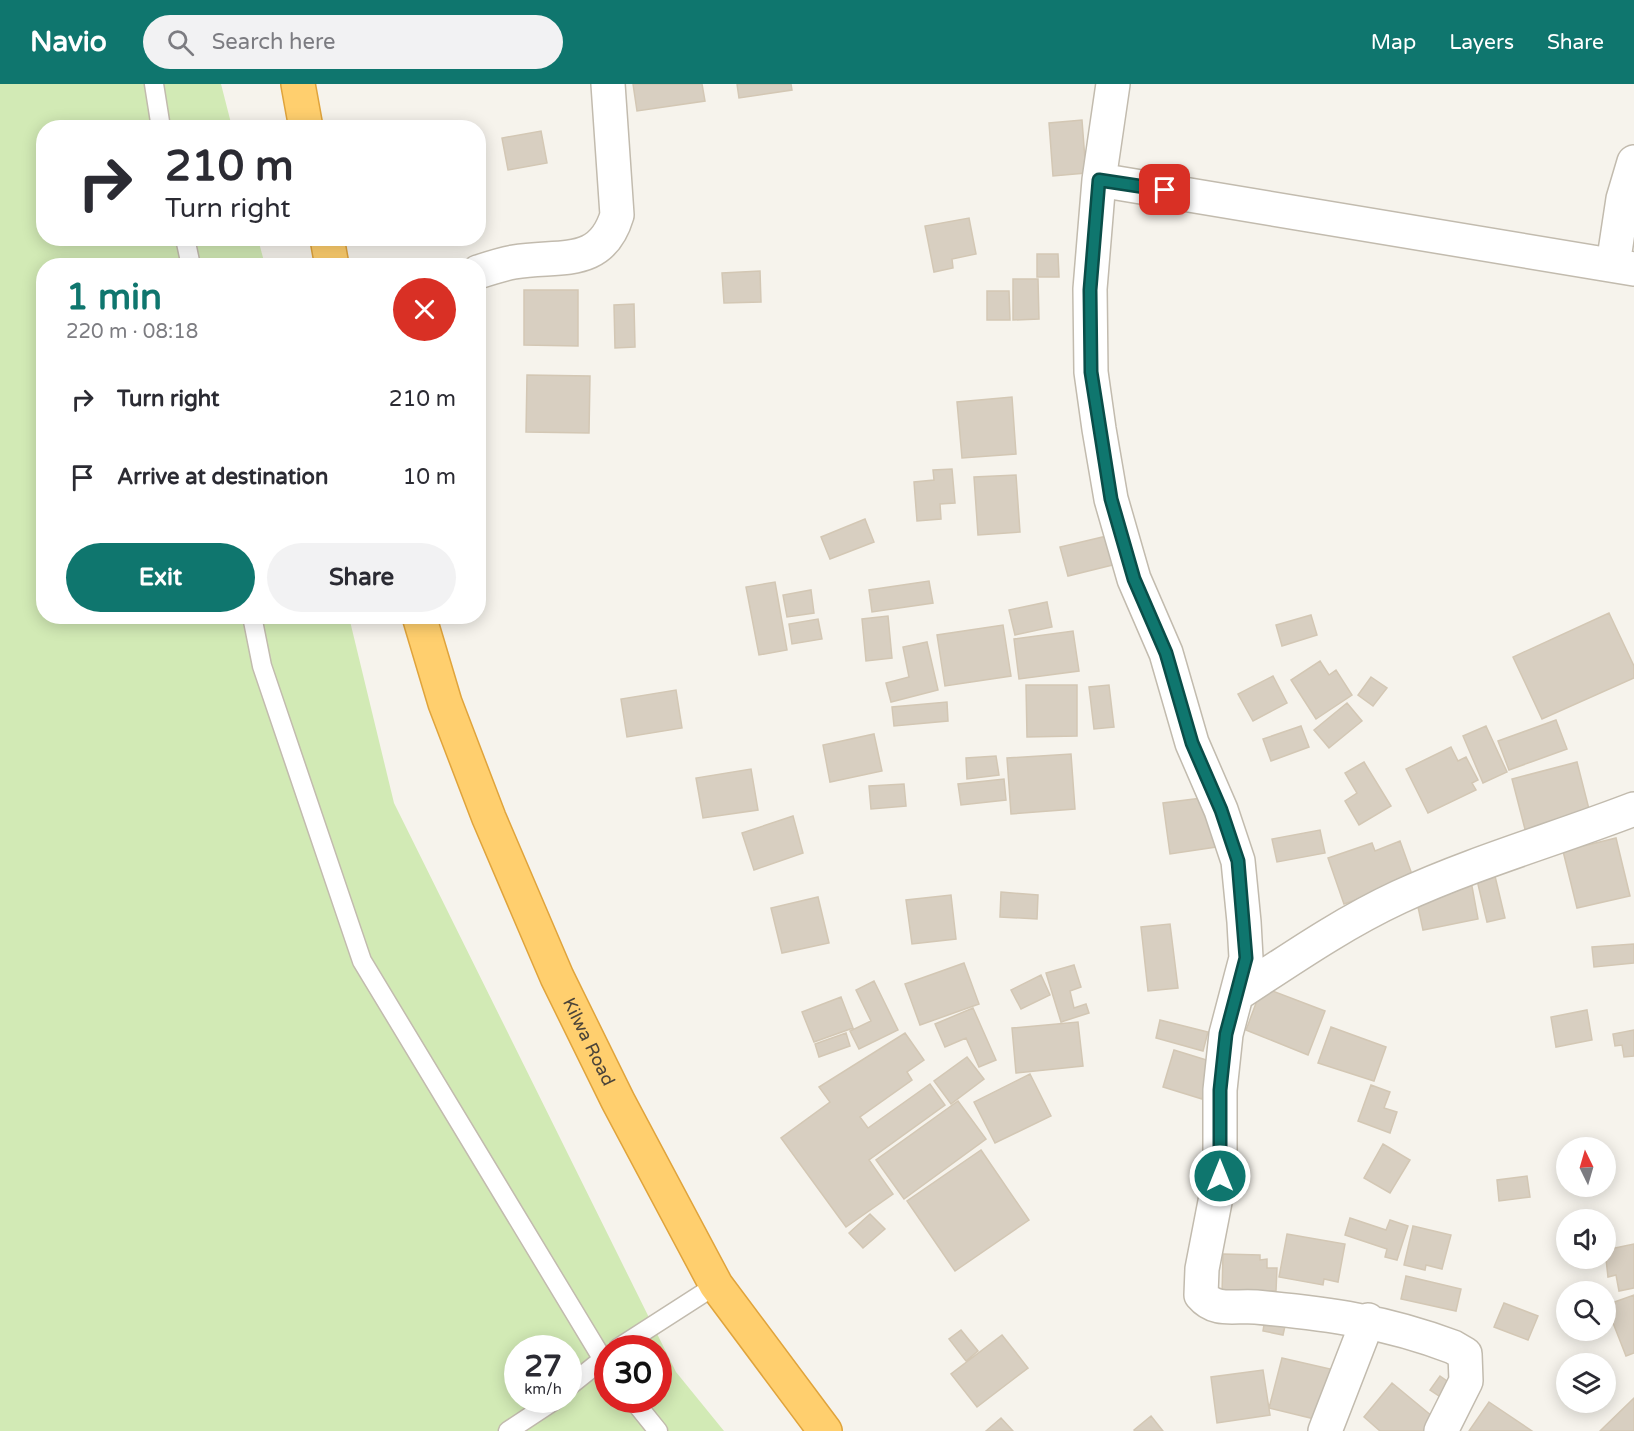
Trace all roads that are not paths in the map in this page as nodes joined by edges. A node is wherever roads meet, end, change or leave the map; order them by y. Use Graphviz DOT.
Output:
graph roads {
  1 [pos="154,84"];
  2 [pos="298,84"];
  3 [pos="608,84"];
  4 [pos="1113,84"];
  5 [pos="160,120"];
  6 [pos="305,120"];
  7 [pos="1634,162"];
  8 [pos="1099,180"];
  9 [pos="1623,267"];
  10 [pos="486,270"];
  11 [pos="254,624"];
  12 [pos="421,624"];
  13 [pos="1634,809"];
  14 [pos="1239,993"];
  15 [pos="716,1285"];
  16 [pos="1368,1320"];
  17 [pos="638,1335"];
  18 [pos="594,1343"];
  19 [pos="535,1413"];
  20 [pos="643,1413"];
  21 [pos="508,1431"];
  22 [pos="658,1431"];
  23 [pos="825,1431"];
  24 [pos="1326,1431"];
  25 [pos="1441,1431"];
  1 -- 5 [label="lane"];
  2 -- 6 [label="highway"];
  3 -- 10 [label="street"];
  4 -- 8 [label="street"];
  7 -- 9 [label="street"];
  8 -- 9 [label="street"];
  8 -- 14 [label="street"];
  11 -- 18 [label="lane"];
  12 -- 15 [label="highway, Kilwa Road"];
  13 -- 14 [label="street"];
  14 -- 16 [label="street"];
  15 -- 17 [label="lane"];
  15 -- 23 [label="highway, Kilwa Road"];
  16 -- 24 [label="street"];
  16 -- 25 [label="street"];
  19 -- 21 [label="lane"];
  20 -- 22 [label="lane"];
}
